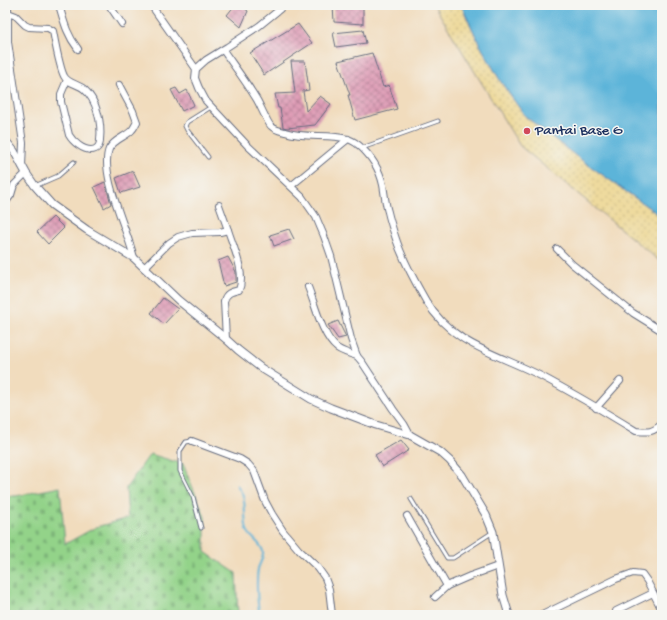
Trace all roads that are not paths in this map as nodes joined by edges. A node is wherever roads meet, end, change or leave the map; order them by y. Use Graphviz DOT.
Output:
graph roads {
  1 [pos="8,5"];
  2 [pos="59,5"];
  3 [pos="109,5"];
  4 [pos="151,5"];
  5 [pos="282,5"];
  6 [pos="8,13"];
  7 [pos="122,24"];
  8 [pos="6,42"];
  9 [pos="78,49"];
  10 [pos="223,50"];
  11 [pos="196,69"];
  12 [pos="67,80"];
  13 [pos="119,84"];
  14 [pos="211,107"];
  15 [pos="438,121"];
  16 [pos="348,139"];
  17 [pos="5,140"];
  18 [pos="362,148"];
  19 [pos="208,157"];
  20 [pos="74,162"];
  21 [pos="22,166"];
  22 [pos="26,173"];
  23 [pos="35,186"];
  24 [pos="291,186"];
  25 [pos="5,203"];
  26 [pos="219,205"];
  27 [pos="228,230"];
  28 [pos="558,249"];
  29 [pos="134,258"];
  30 [pos="144,268"];
  31 [pos="308,287"];
  32 [pos="662,331"];
  33 [pos="226,339"];
  34 [pos="357,356"];
  35 [pos="620,381"];
  36 [pos="596,408"];
  37 [pos="662,424"];
  38 [pos="410,435"];
  39 [pos="192,441"];
  40 [pos="411,499"];
  41 [pos="407,516"];
  42 [pos="201,528"];
  43 [pos="492,532"];
  44 [pos="498,566"];
  45 [pos="447,586"];
  46 [pos="653,593"];
  47 [pos="435,597"];
  48 [pos="662,610"];
  49 [pos="5,613"];
  50 [pos="8,615"];
  51 [pos="332,615"];
  52 [pos="509,615"];
  53 [pos="542,615"];
  54 [pos="616,615"];
  1 -- 6 [label="street"];
  2 -- 9 [label="street"];
  3 -- 7 [label="street"];
  4 -- 11 [label="street"];
  5 -- 10 [label="street"];
  6 -- 8 [label="street"];
  6 -- 12 [label="street"];
  8 -- 21 [label="street"];
  10 -- 11 [label="street"];
  10 -- 16 [label="street"];
  11 -- 14 [label="street"];
  12 -- 12 [label="street"];
  13 -- 29 [label="street"];
  14 -- 19 [label="lane"];
  14 -- 24 [label="street"];
  15 -- 18 [label="lane"];
  16 -- 18 [label="street"];
  16 -- 24 [label="street"];
  17 -- 21 [label="street"];
  18 -- 36 [label="street"];
  20 -- 23 [label="lane"];
  21 -- 22 [label="street"];
  22 -- 23 [label="street"];
  22 -- 25 [label="street"];
  23 -- 29 [label="street"];
  24 -- 34 [label="street"];
  26 -- 27 [label="street"];
  27 -- 30 [label="street"];
  27 -- 33 [label="street"];
  28 -- 32 [label="street"];
  29 -- 30 [label="street"];
  30 -- 33 [label="street"];
  31 -- 34 [label="street"];
  33 -- 38 [label="street"];
  34 -- 38 [label="street"];
  35 -- 36 [label="street"];
  36 -- 37 [label="street"];
  38 -- 43 [label="street"];
  39 -- 42 [label="lane"];
  39 -- 51 [label="street"];
  40 -- 43 [label="lane"];
  41 -- 45 [label="street"];
  43 -- 44 [label="street"];
  44 -- 45 [label="street"];
  44 -- 52 [label="street"];
  45 -- 47 [label="street"];
  46 -- 48 [label="street"];
  46 -- 53 [label="street"];
  46 -- 54 [label="street"];
  49 -- 50 [label="lane"];
}
